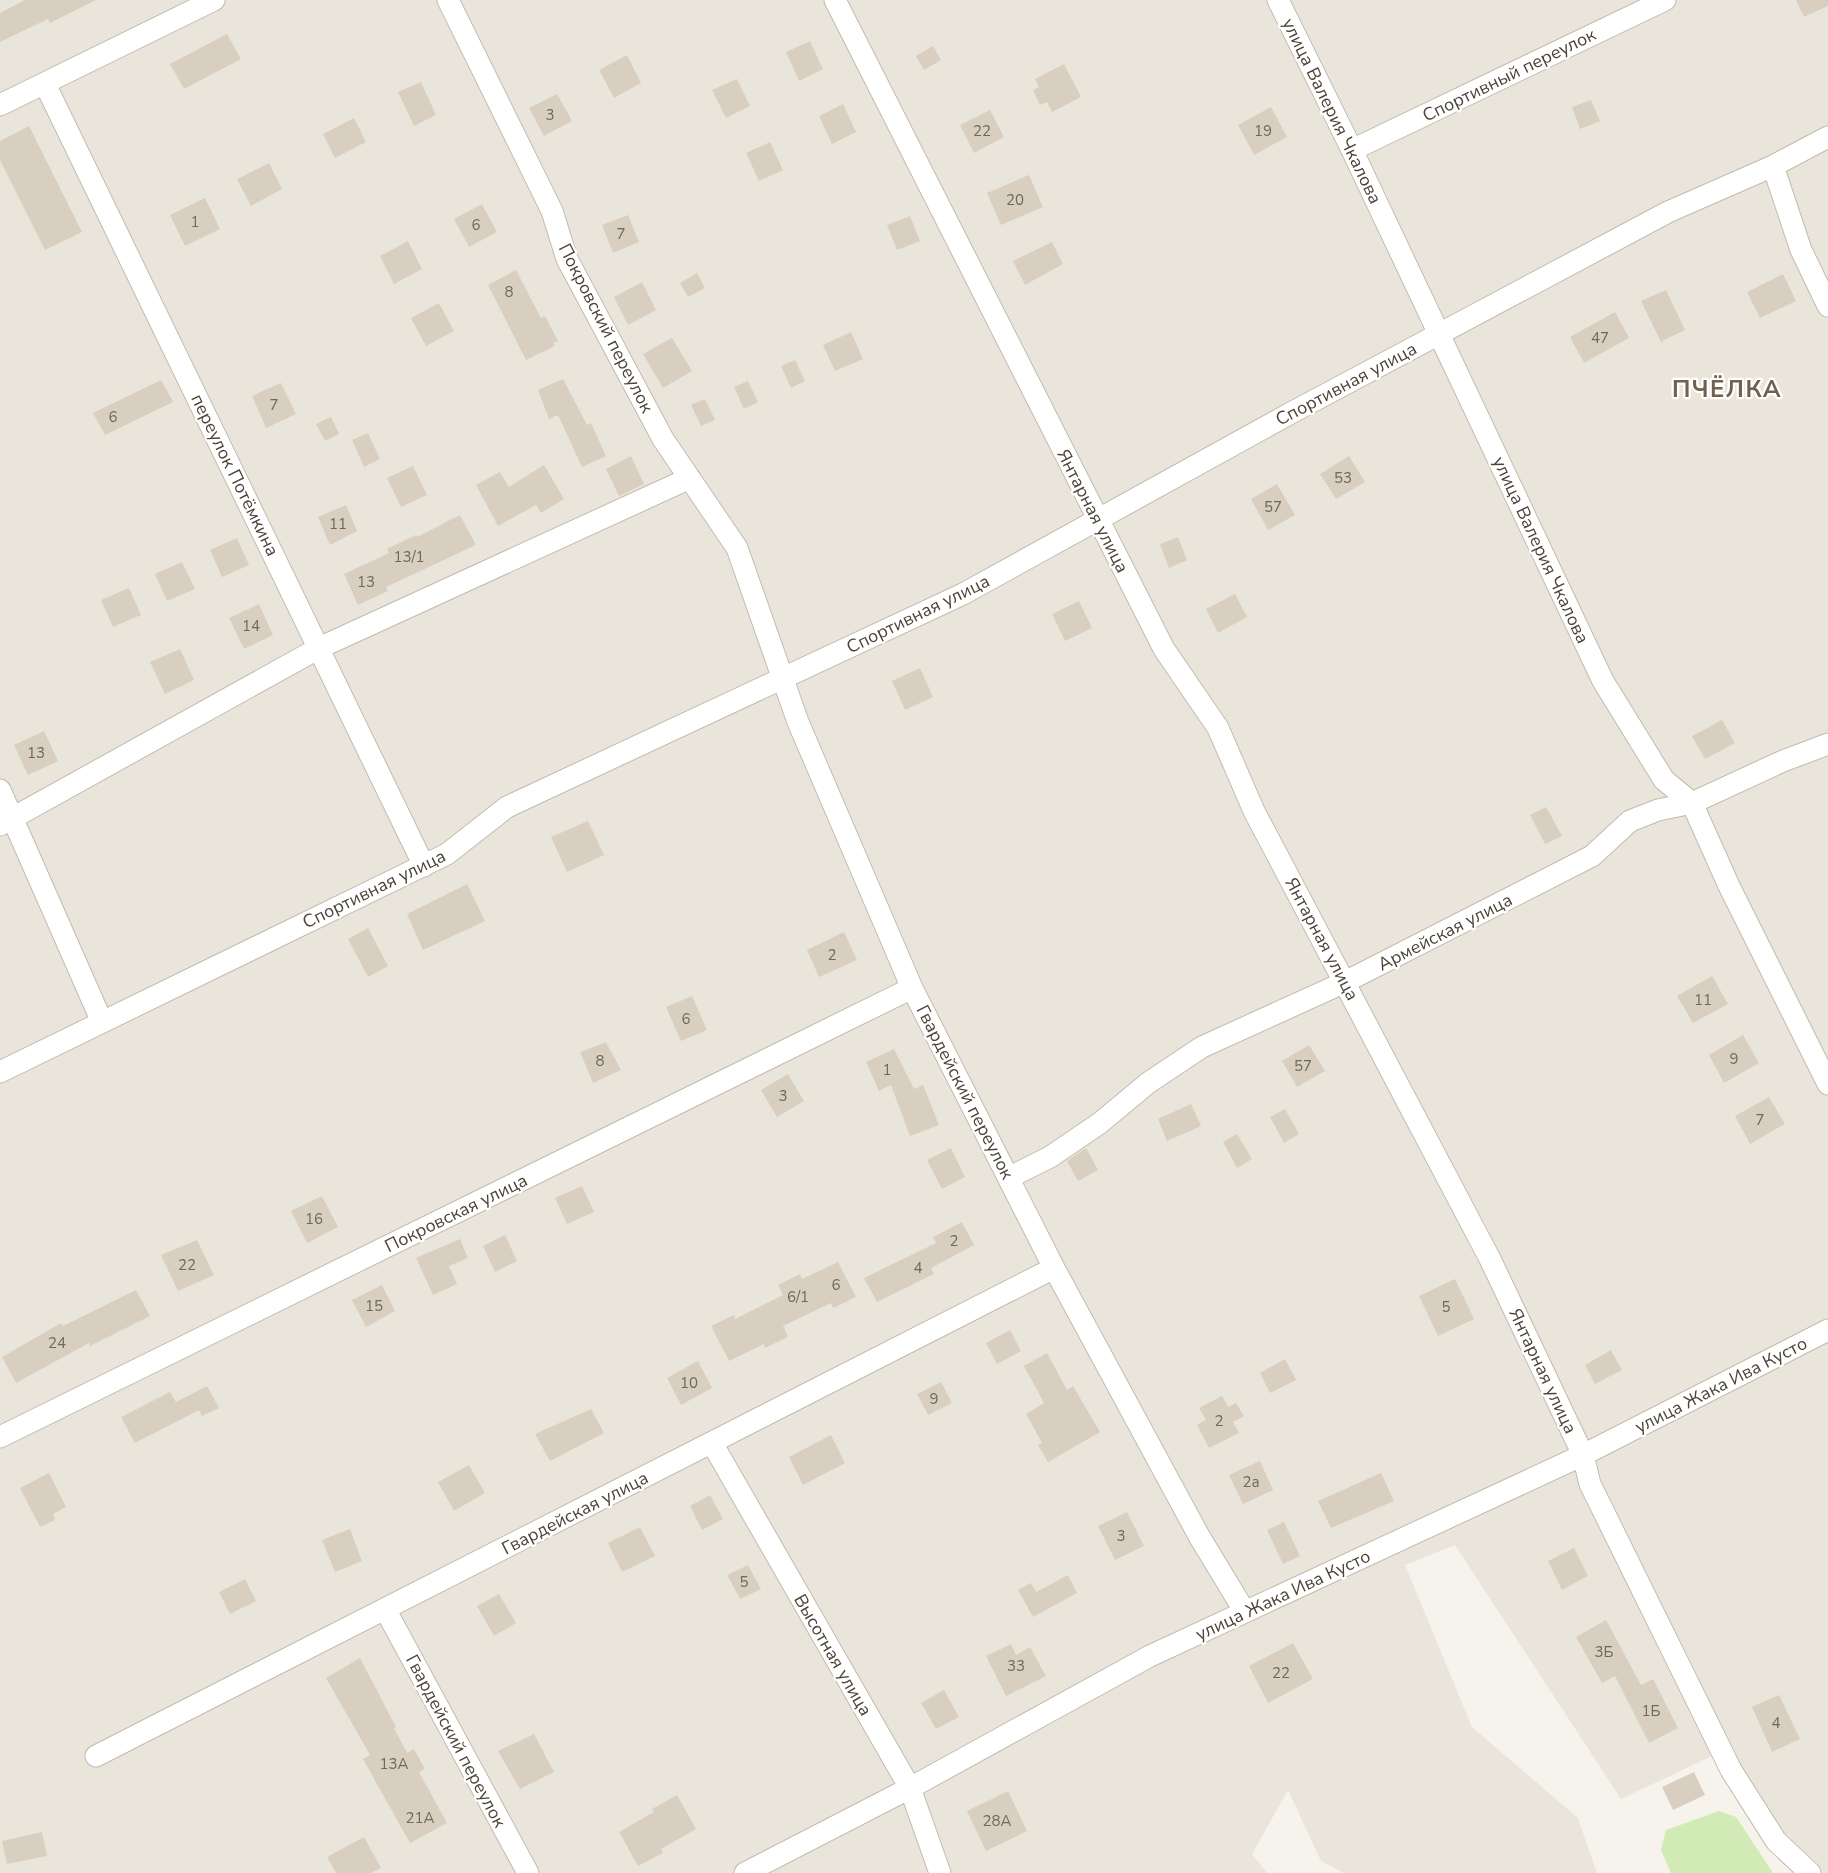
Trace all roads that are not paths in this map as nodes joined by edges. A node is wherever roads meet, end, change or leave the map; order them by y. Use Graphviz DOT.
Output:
graph roads {
  1 [pos="214,0"];
  2 [pos="448,0"];
  3 [pos="835,0"];
  4 [pos="1278,0"];
  5 [pos="1665,0"];
  6 [pos="45,84"];
  7 [pos="0,105"];
  8 [pos="1828,137"];
  9 [pos="1352,150"];
  10 [pos="1773,166"];
  11 [pos="1828,306"];
  12 [pos="1438,334"];
  13 [pos="690,478"];
  14 [pos="1098,522"];
  15 [pos="737,548"];
  16 [pos="319,648"];
  17 [pos="783,678"];
  18 [pos="1828,744"];
  19 [pos="0,789"];
  20 [pos="1692,803"];
  21 [pos="6,821"];
  22 [pos="424,866"];
  23 [pos="1345,982"];
  24 [pos="912,988"];
  25 [pos="102,1022"];
  26 [pos="0,1072"];
  27 [pos="1828,1084"];
  28 [pos="1010,1178"];
  29 [pos="1054,1268"];
  30 [pos="1828,1330"];
  31 [pos="0,1437"];
  32 [pos="712,1443"];
  33 [pos="1583,1455"];
  34 [pos="385,1609"];
  35 [pos="1245,1612"];
  36 [pos="96,1756"];
  37 [pos="910,1788"];
  38 [pos="528,1873"];
  39 [pos="745,1873"];
  40 [pos="940,1873"];
  41 [pos="1810,1873"];
  1 -- 6 [label="street"];
  2 -- 13 [label="street, Покровский переулок"];
  3 -- 14 [label="street, Янтарная улица"];
  4 -- 9 [label="street, улица Валерия Чкалова"];
  5 -- 9 [label="street, Спортивный переулок"];
  6 -- 7 [label="street"];
  6 -- 16 [label="street, переулок Потёмкина"];
  8 -- 10 [label="street, Спортивная улица"];
  9 -- 12 [label="street, улица Валерия Чкалова"];
  10 -- 11 [label="street"];
  10 -- 12 [label="street, Спортивная улица"];
  12 -- 14 [label="street, Спортивная улица"];
  12 -- 20 [label="street, улица Валерия Чкалова"];
  13 -- 15 [label="street, Покровский переулок"];
  13 -- 16 [label="street"];
  14 -- 17 [label="street, Спортивная улица"];
  14 -- 23 [label="street, Янтарная улица"];
  15 -- 17 [label="street, Гвардейский переулок"];
  16 -- 21 [label="street"];
  16 -- 22 [label="street, переулок Потёмкина"];
  17 -- 22 [label="street, Спортивная улица"];
  17 -- 24 [label="street, Гвардейский переулок"];
  18 -- 20 [label="street, Армейская улица"];
  19 -- 21 [label="street"];
  20 -- 23 [label="street, Армейская улица"];
  20 -- 27 [label="street, улица Валерия Чкалова"];
  21 -- 25 [label="street"];
  22 -- 25 [label="street, Спортивная улица"];
  23 -- 28 [label="street, Армейская улица"];
  23 -- 33 [label="street, Янтарная улица"];
  24 -- 28 [label="street, Гвардейский переулок"];
  24 -- 31 [label="street, Покровская улица"];
  25 -- 26 [label="street, Спортивная улица"];
  28 -- 29 [label="street, Гвардейский переулок"];
  29 -- 32 [label="street, Гвардейская улица"];
  29 -- 35 [label="street, Гвардейский переулок"];
  30 -- 33 [label="street, улица Жака Ива Кусто"];
  32 -- 34 [label="street, Гвардейская улица"];
  32 -- 37 [label="street, Высотная улица"];
  33 -- 35 [label="street, улица Жака Ива Кусто"];
  33 -- 41 [label="street, Янтарная улица"];
  34 -- 36 [label="street, Гвардейская улица"];
  34 -- 38 [label="street, Гвардейский переулок"];
  35 -- 37 [label="street, улица Жака Ива Кусто"];
  37 -- 39 [label="street, улица Жака Ива Кусто"];
  37 -- 40 [label="street, Высотная улица"];
}
